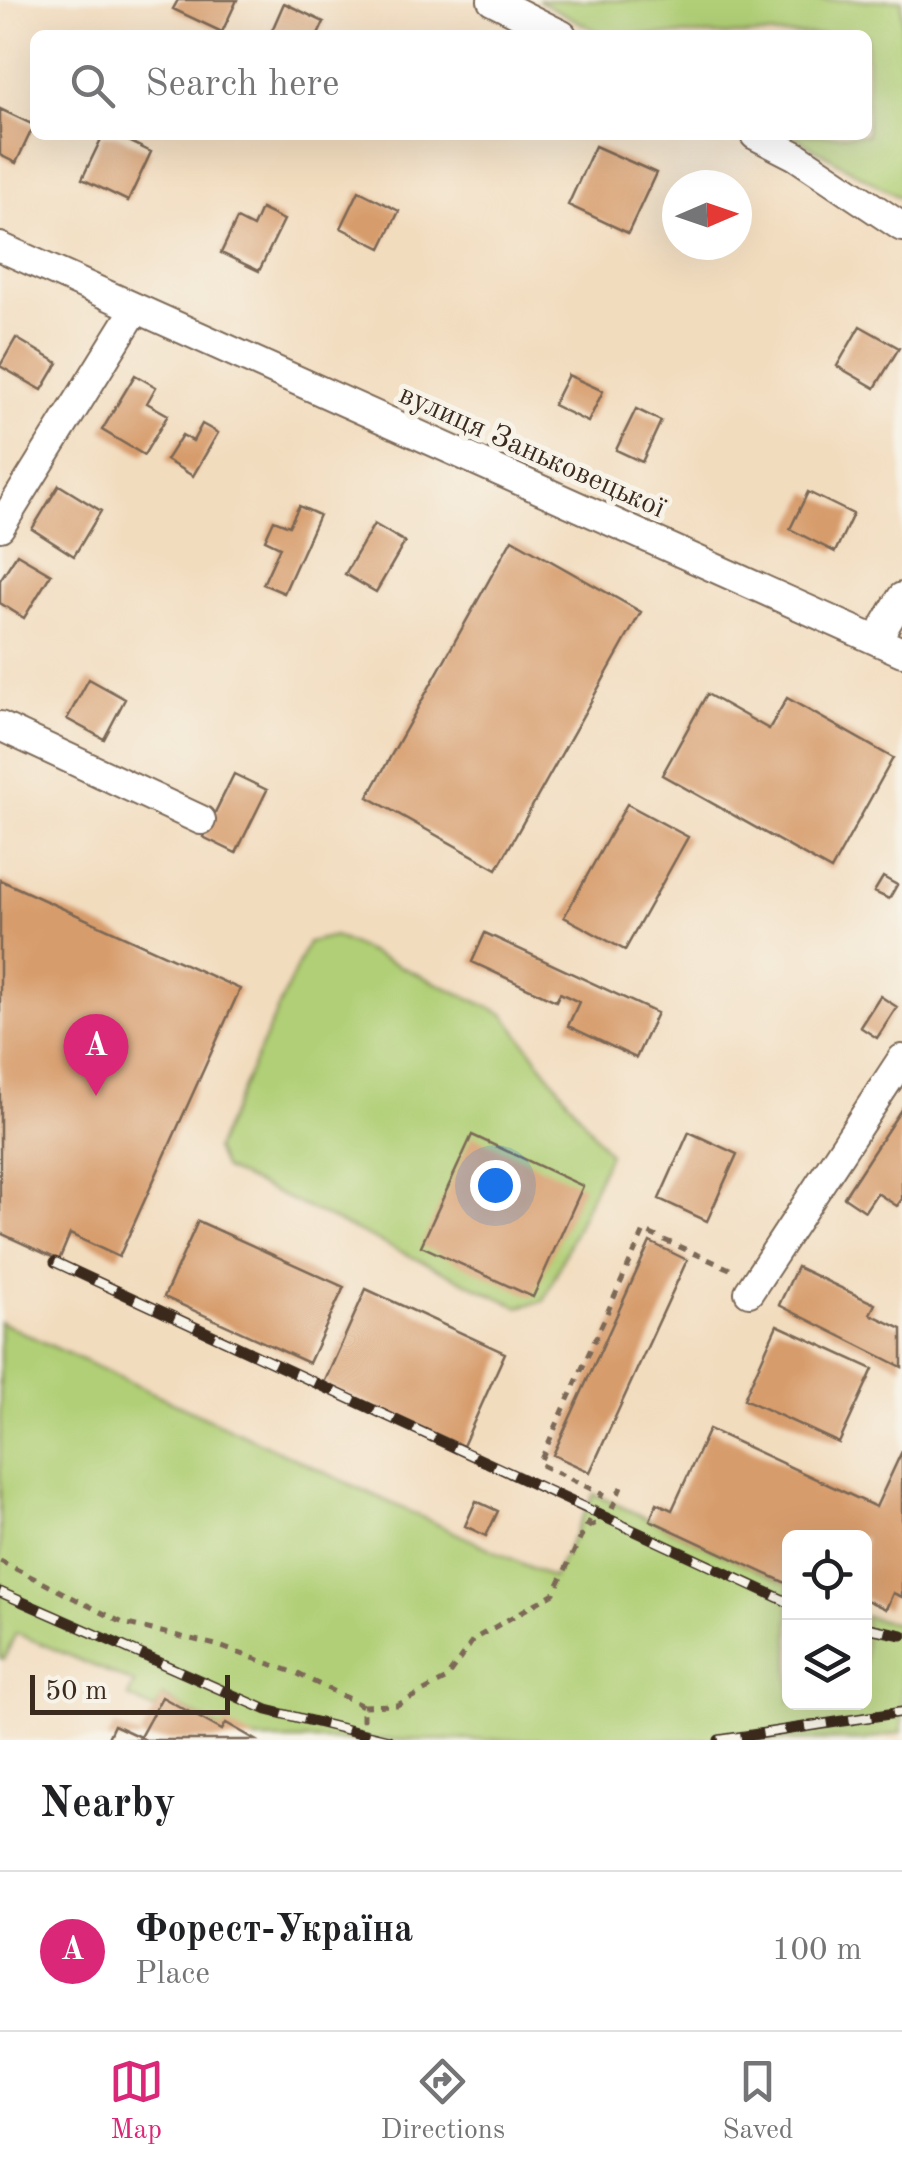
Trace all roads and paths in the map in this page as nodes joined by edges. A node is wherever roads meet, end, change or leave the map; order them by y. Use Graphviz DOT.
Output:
graph roads {
  1 [pos="492,0"];
  2 [pos="552,30"];
  3 [pos="765,140"];
  4 [pos="902,227"];
  5 [pos="0,247"];
  6 [pos="136,308"];
  7 [pos="0,527"];
  8 [pos="902,596"];
  9 [pos="876,639"];
  10 [pos="902,652"];
  11 [pos="0,726"];
  12 [pos="201,820"];
  13 [pos="902,1060"];
  14 [pos="753,1286"];
  15 [pos="621,1487"];
  16 [pos="585,1528"];
  17 [pos="0,1561"];
  18 [pos="363,1706"];
  19 [pos="363,1740"];
  1 -- 2 [label="street"];
  3 -- 4 [label="street"];
  5 -- 6 [label="street, вулиця Заньковецької"];
  6 -- 7 [label="street"];
  6 -- 9 [label="street, вулиця Заньковецької"];
  8 -- 9 [label="street"];
  9 -- 10 [label="street, вулиця Заньковецької"];
  11 -- 12 [label="street"];
  13 -- 14 [label="street"];
  14 -- 16 [label="path"];
  15 -- 16 [label="path"];
  16 -- 18 [label="path"];
  17 -- 18 [label="path"];
  18 -- 19 [label="path"];
}
